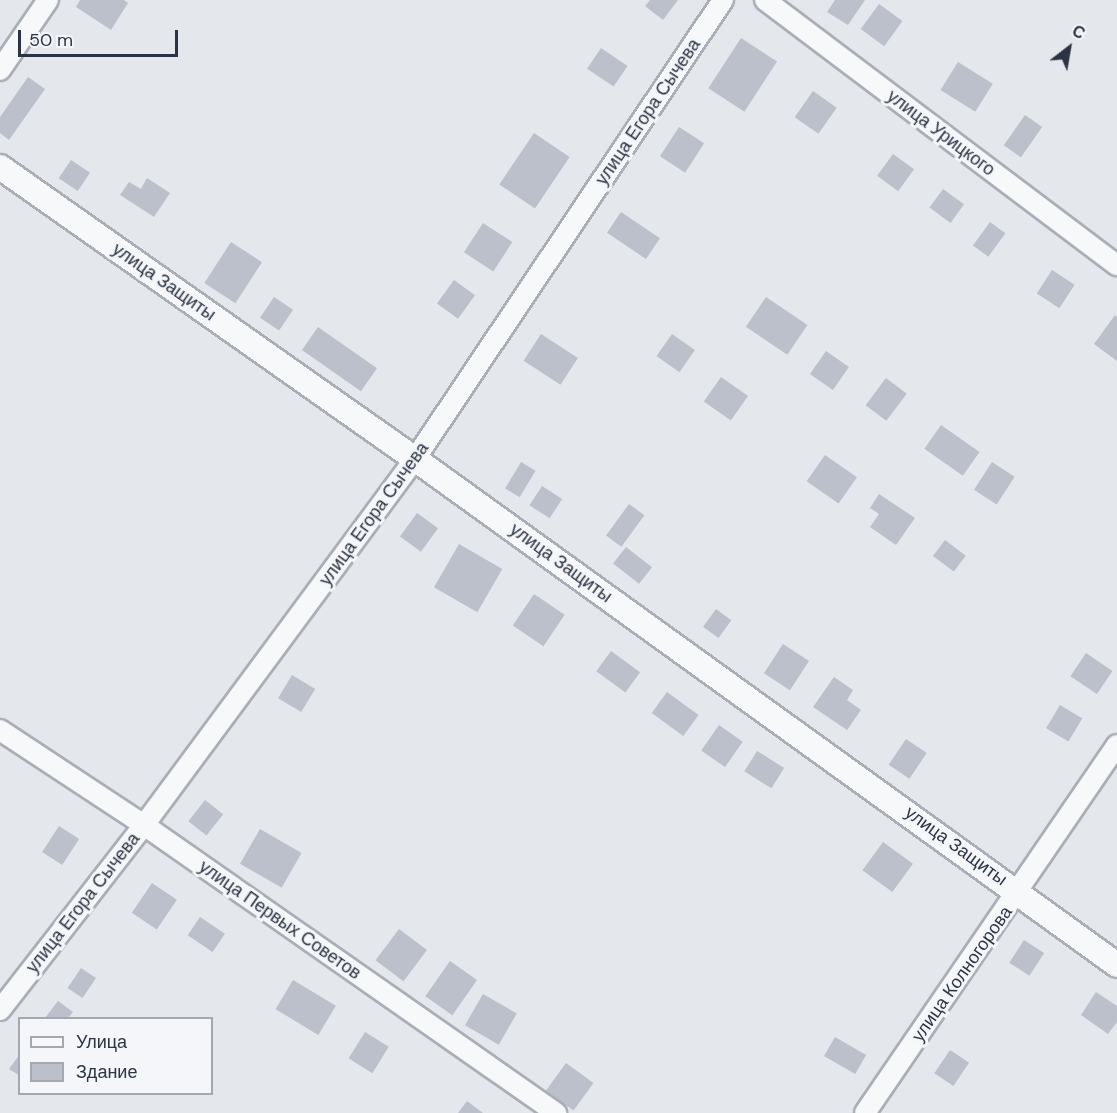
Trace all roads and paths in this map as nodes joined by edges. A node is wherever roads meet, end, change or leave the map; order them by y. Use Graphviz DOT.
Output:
graph roads {
  1 [pos="48,0"];
  2 [pos="723,0"];
  3 [pos="765,0"];
  4 [pos="0,70"];
  5 [pos="0,167"];
  6 [pos="1117,265"];
  7 [pos="416,459"];
  8 [pos="0,730"];
  9 [pos="1117,745"];
  10 [pos="144,825"];
  11 [pos="1019,892"];
  12 [pos="1117,965"];
  13 [pos="0,1010"];
  14 [pos="556,1113"];
  15 [pos="865,1113"];
  1 -- 4 [label="street"];
  2 -- 7 [label="street, улица Егора Сычева"];
  3 -- 6 [label="street, улица Урицкого"];
  5 -- 7 [label="street, улица Защиты"];
  7 -- 10 [label="street, улица Егора Сычева"];
  7 -- 11 [label="street, улица Защиты"];
  8 -- 10 [label="street, улица Первых Советов"];
  9 -- 11 [label="street, улица Колногорова"];
  10 -- 13 [label="street, улица Егора Сычева"];
  10 -- 14 [label="street, улица Первых Советов"];
  11 -- 12 [label="street, улица Защиты"];
  11 -- 15 [label="street, улица Колногорова"];
}
